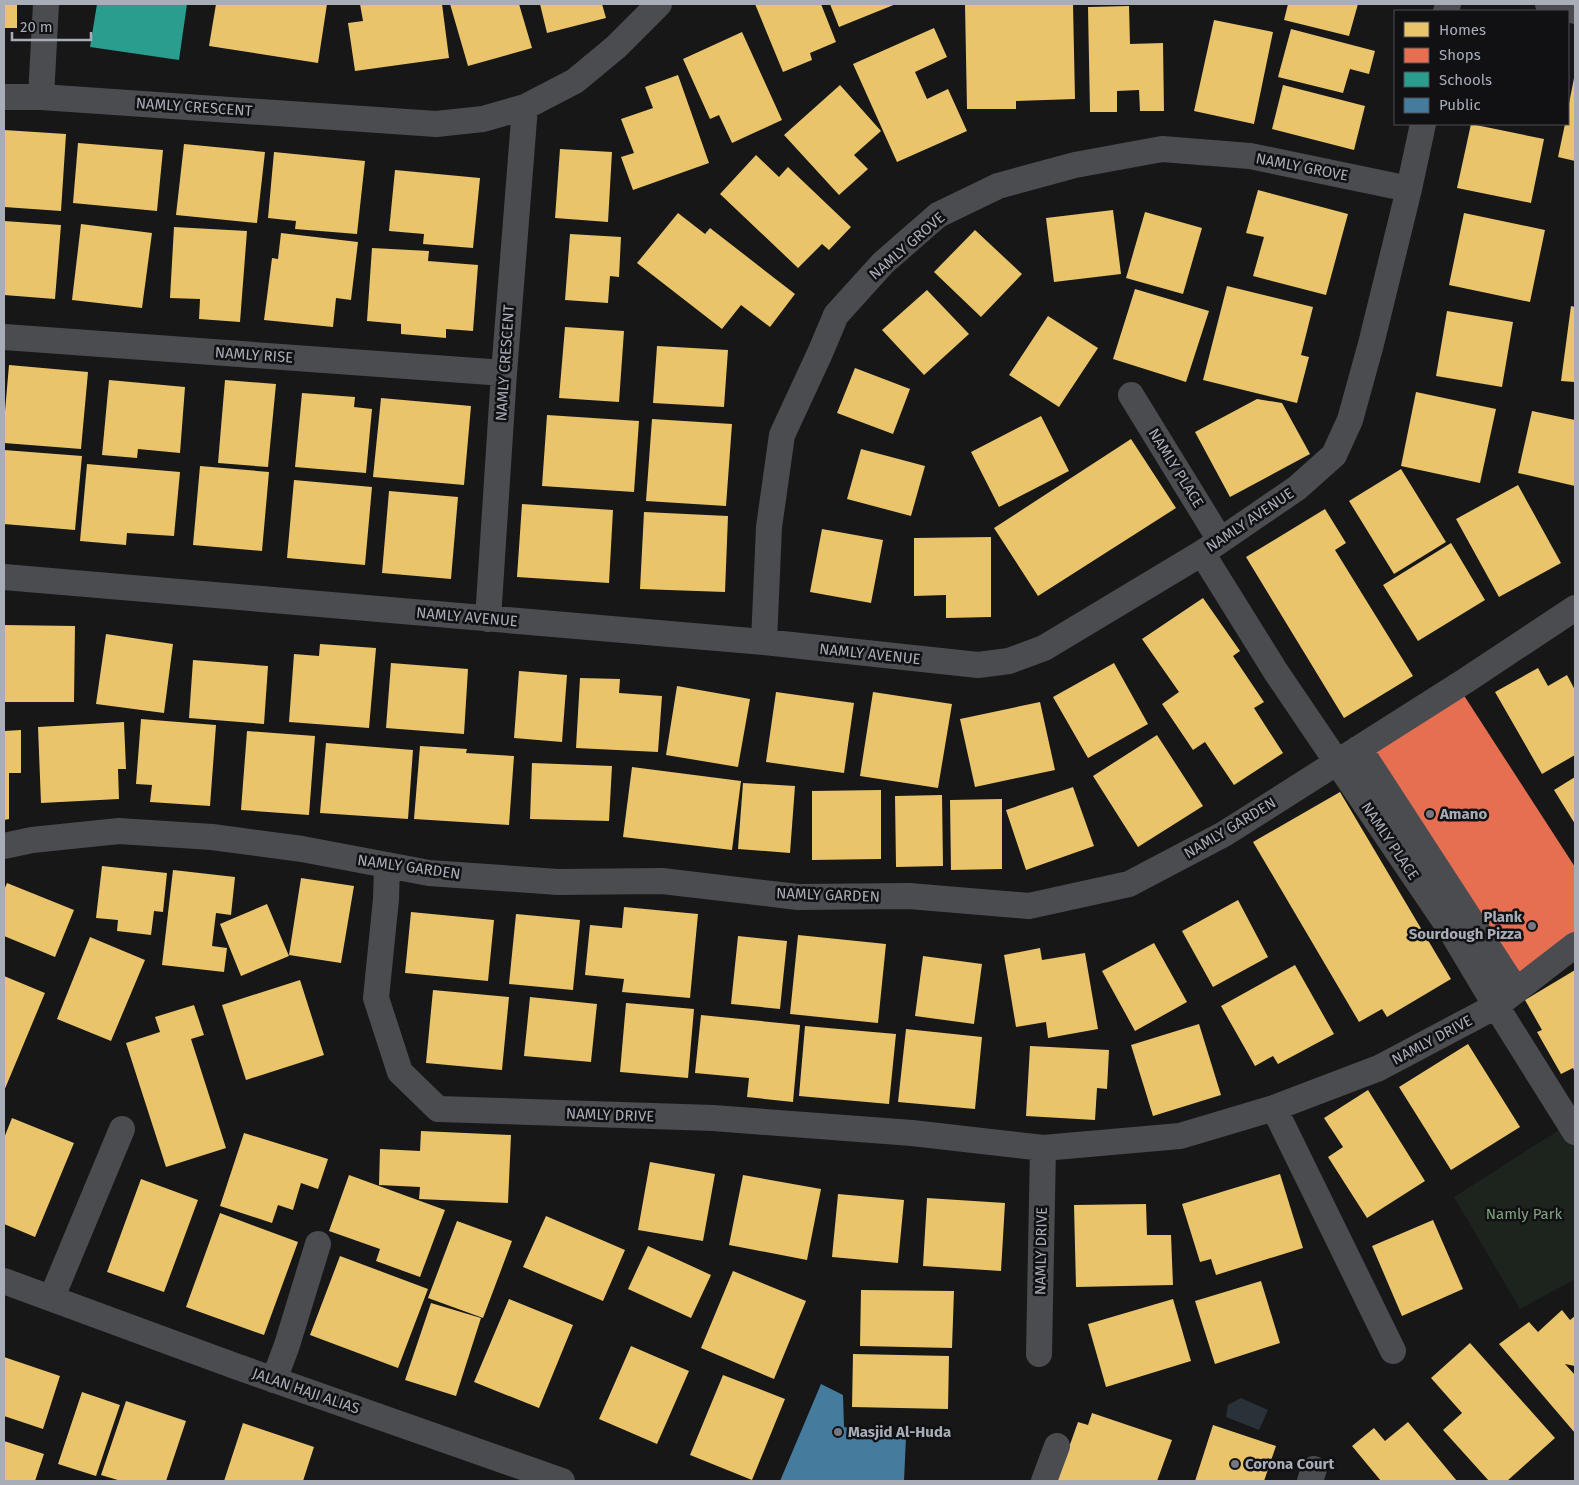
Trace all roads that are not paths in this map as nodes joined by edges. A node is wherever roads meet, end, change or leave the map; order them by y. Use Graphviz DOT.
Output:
graph roads {
  1 [pos="46,4"];
  2 [pos="659,4"];
  3 [pos="1548,4"];
  4 [pos="1575,11"];
  5 [pos="40,97"];
  6 [pos="4,98"];
  7 [pos="525,107"];
  8 [pos="1423,125"];
  9 [pos="1409,188"];
  10 [pos="4,337"];
  11 [pos="504,373"];
  12 [pos="1131,395"];
  13 [pos="1211,546"];
  14 [pos="4,577"];
  15 [pos="1575,608"];
  16 [pos="488,619"];
  17 [pos="764,642"];
  18 [pos="1359,748"];
  19 [pos="1336,762"];
  20 [pos="4,846"];
  21 [pos="386,865"];
  22 [pos="1575,945"];
  23 [pos="1516,990"];
  24 [pos="1496,1006"];
  25 [pos="1274,1108"];
  26 [pos="122,1129"];
  27 [pos="1575,1132"];
  28 [pos="1044,1148"];
  29 [pos="318,1244"];
  30 [pos="4,1281"];
  31 [pos="52,1297"];
  32 [pos="1393,1351"];
  33 [pos="1039,1354"];
  34 [pos="274,1380"];
  35 [pos="1057,1446"];
  36 [pos="562,1481"];
  37 [pos="1044,1481"];
  1 -- 5 [label="street"];
  2 -- 7 [label="street, NAMLY CRESCENT"];
  3 -- 4 [label="street"];
  5 -- 6 [label="street, NAMLY CRESCENT"];
  5 -- 7 [label="street, NAMLY CRESCENT"];
  7 -- 11 [label="street, NAMLY CRESCENT"];
  8 -- 9 [label="street, NAMLY AVENUE"];
  9 -- 13 [label="street, NAMLY AVENUE"];
  9 -- 17 [label="street, NAMLY GROVE"];
  10 -- 11 [label="street, NAMLY RISE"];
  11 -- 16 [label="street, NAMLY CRESCENT"];
  12 -- 13 [label="street, NAMLY PLACE"];
  13 -- 17 [label="street, NAMLY AVENUE"];
  13 -- 19 [label="street, NAMLY PLACE"];
  14 -- 16 [label="street, NAMLY AVENUE"];
  15 -- 18 [label="street, NAMLY GARDEN"];
  16 -- 17 [label="street, NAMLY AVENUE"];
  18 -- 19 [label="street, NAMLY GARDEN"];
  18 -- 23 [label="street, NAMLY PLACE"];
  19 -- 21 [label="street, NAMLY GARDEN"];
  19 -- 24 [label="street, NAMLY PLACE"];
  20 -- 21 [label="street, NAMLY GARDEN"];
  21 -- 28 [label="street, NAMLY DRIVE"];
  22 -- 23 [label="street, NAMLY DRIVE"];
  23 -- 24 [label="street, NAMLY DRIVE"];
  24 -- 25 [label="street, NAMLY DRIVE"];
  24 -- 27 [label="street, NAMLY PLACE"];
  25 -- 28 [label="street, NAMLY DRIVE"];
  25 -- 32 [label="street"];
  26 -- 31 [label="street"];
  28 -- 33 [label="street, NAMLY DRIVE"];
  29 -- 34 [label="street"];
  30 -- 31 [label="street, JALAN HAJI ALIAS"];
  31 -- 34 [label="street, JALAN HAJI ALIAS"];
  34 -- 36 [label="street, JALAN HAJI ALIAS"];
  35 -- 37 [label="street"];
}
